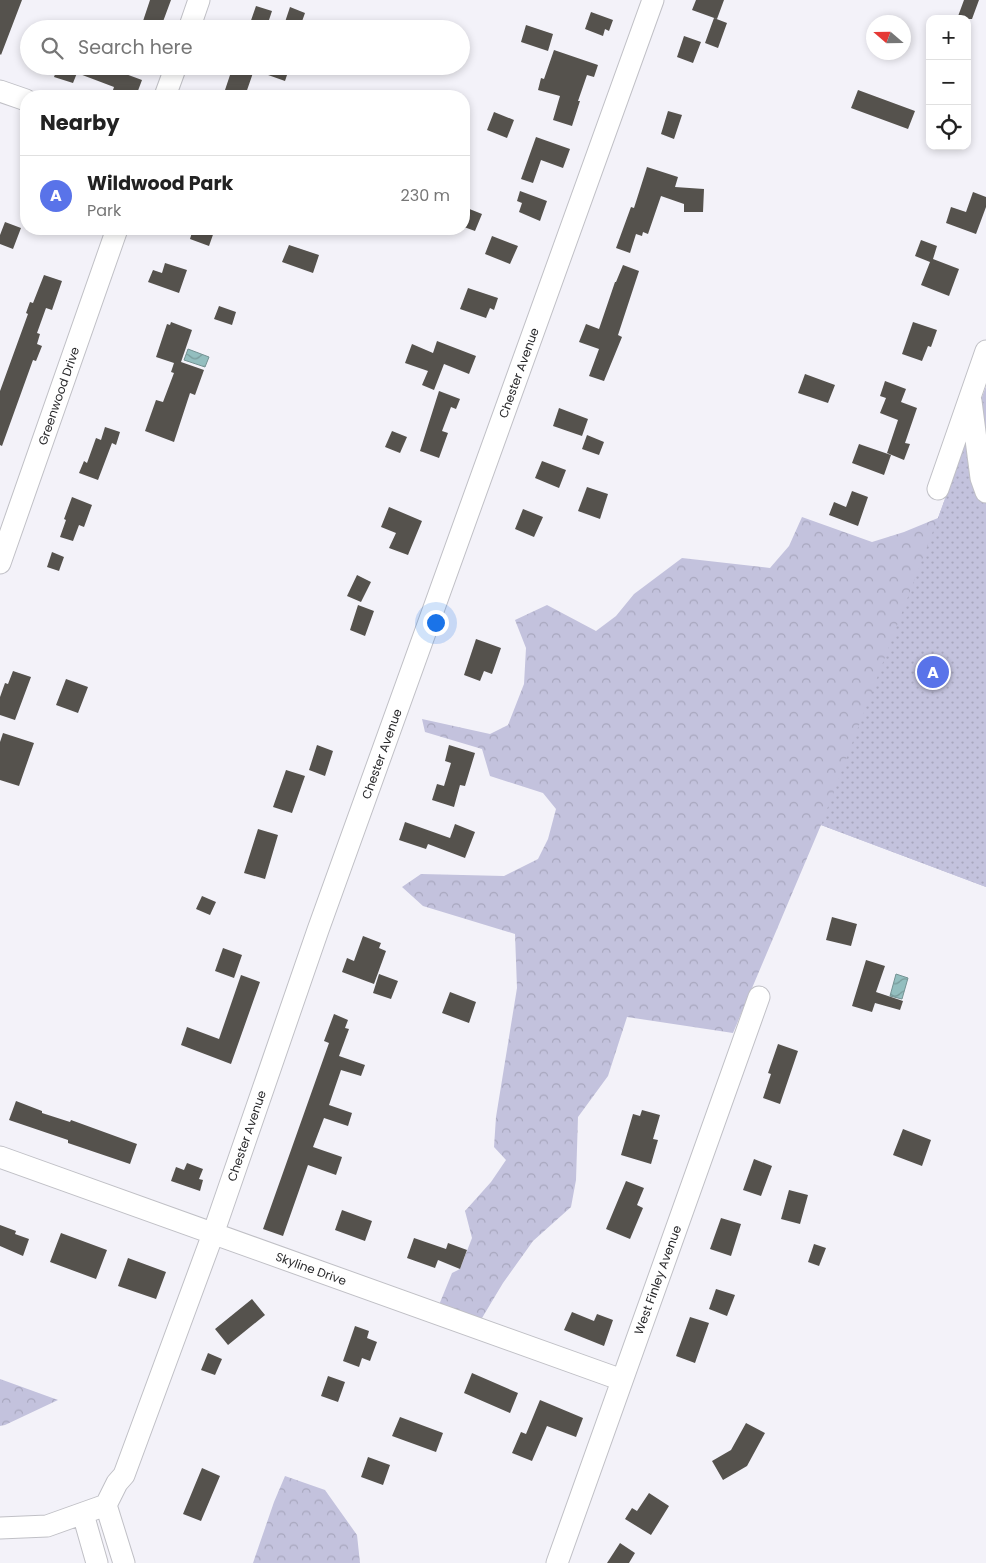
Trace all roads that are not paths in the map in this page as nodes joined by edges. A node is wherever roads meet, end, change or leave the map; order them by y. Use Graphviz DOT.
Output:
graph roads {
  1 [pos="200,0"];
  2 [pos="653,0"];
  3 [pos="192,20"];
  4 [pos="173,75"];
  5 [pos="167,90"];
  6 [pos="0,91"];
  7 [pos="20,98"];
  8 [pos="116,235"];
  9 [pos="986,351"];
  10 [pos="971,396"];
  11 [pos="938,490"];
  12 [pos="986,492"];
  13 [pos="0,562"];
  14 [pos="759,997"];
  15 [pos="0,1157"];
  16 [pos="213,1234"];
  17 [pos="622,1380"];
  18 [pos="106,1504"];
  19 [pos="83,1514"];
  20 [pos="0,1528"];
  21 [pos="97,1563"];
  22 [pos="124,1563"];
  23 [pos="558,1563"];
  1 -- 3 [label="street"];
  2 -- 16 [label="street, Chester Avenue"];
  4 -- 5 [label="street"];
  6 -- 7 [label="street"];
  8 -- 13 [label="street, Greenwood Drive"];
  9 -- 10 [label="street"];
  10 -- 11 [label="street"];
  10 -- 12 [label="street"];
  14 -- 17 [label="street, West Finley Avenue"];
  15 -- 16 [label="street, Skyline Drive"];
  16 -- 17 [label="street, Skyline Drive"];
  16 -- 18 [label="street, Chester Avenue"];
  17 -- 23 [label="street, West Finley Avenue"];
  18 -- 19 [label="street"];
  18 -- 22 [label="street"];
  19 -- 20 [label="street"];
  19 -- 21 [label="street"];
}
